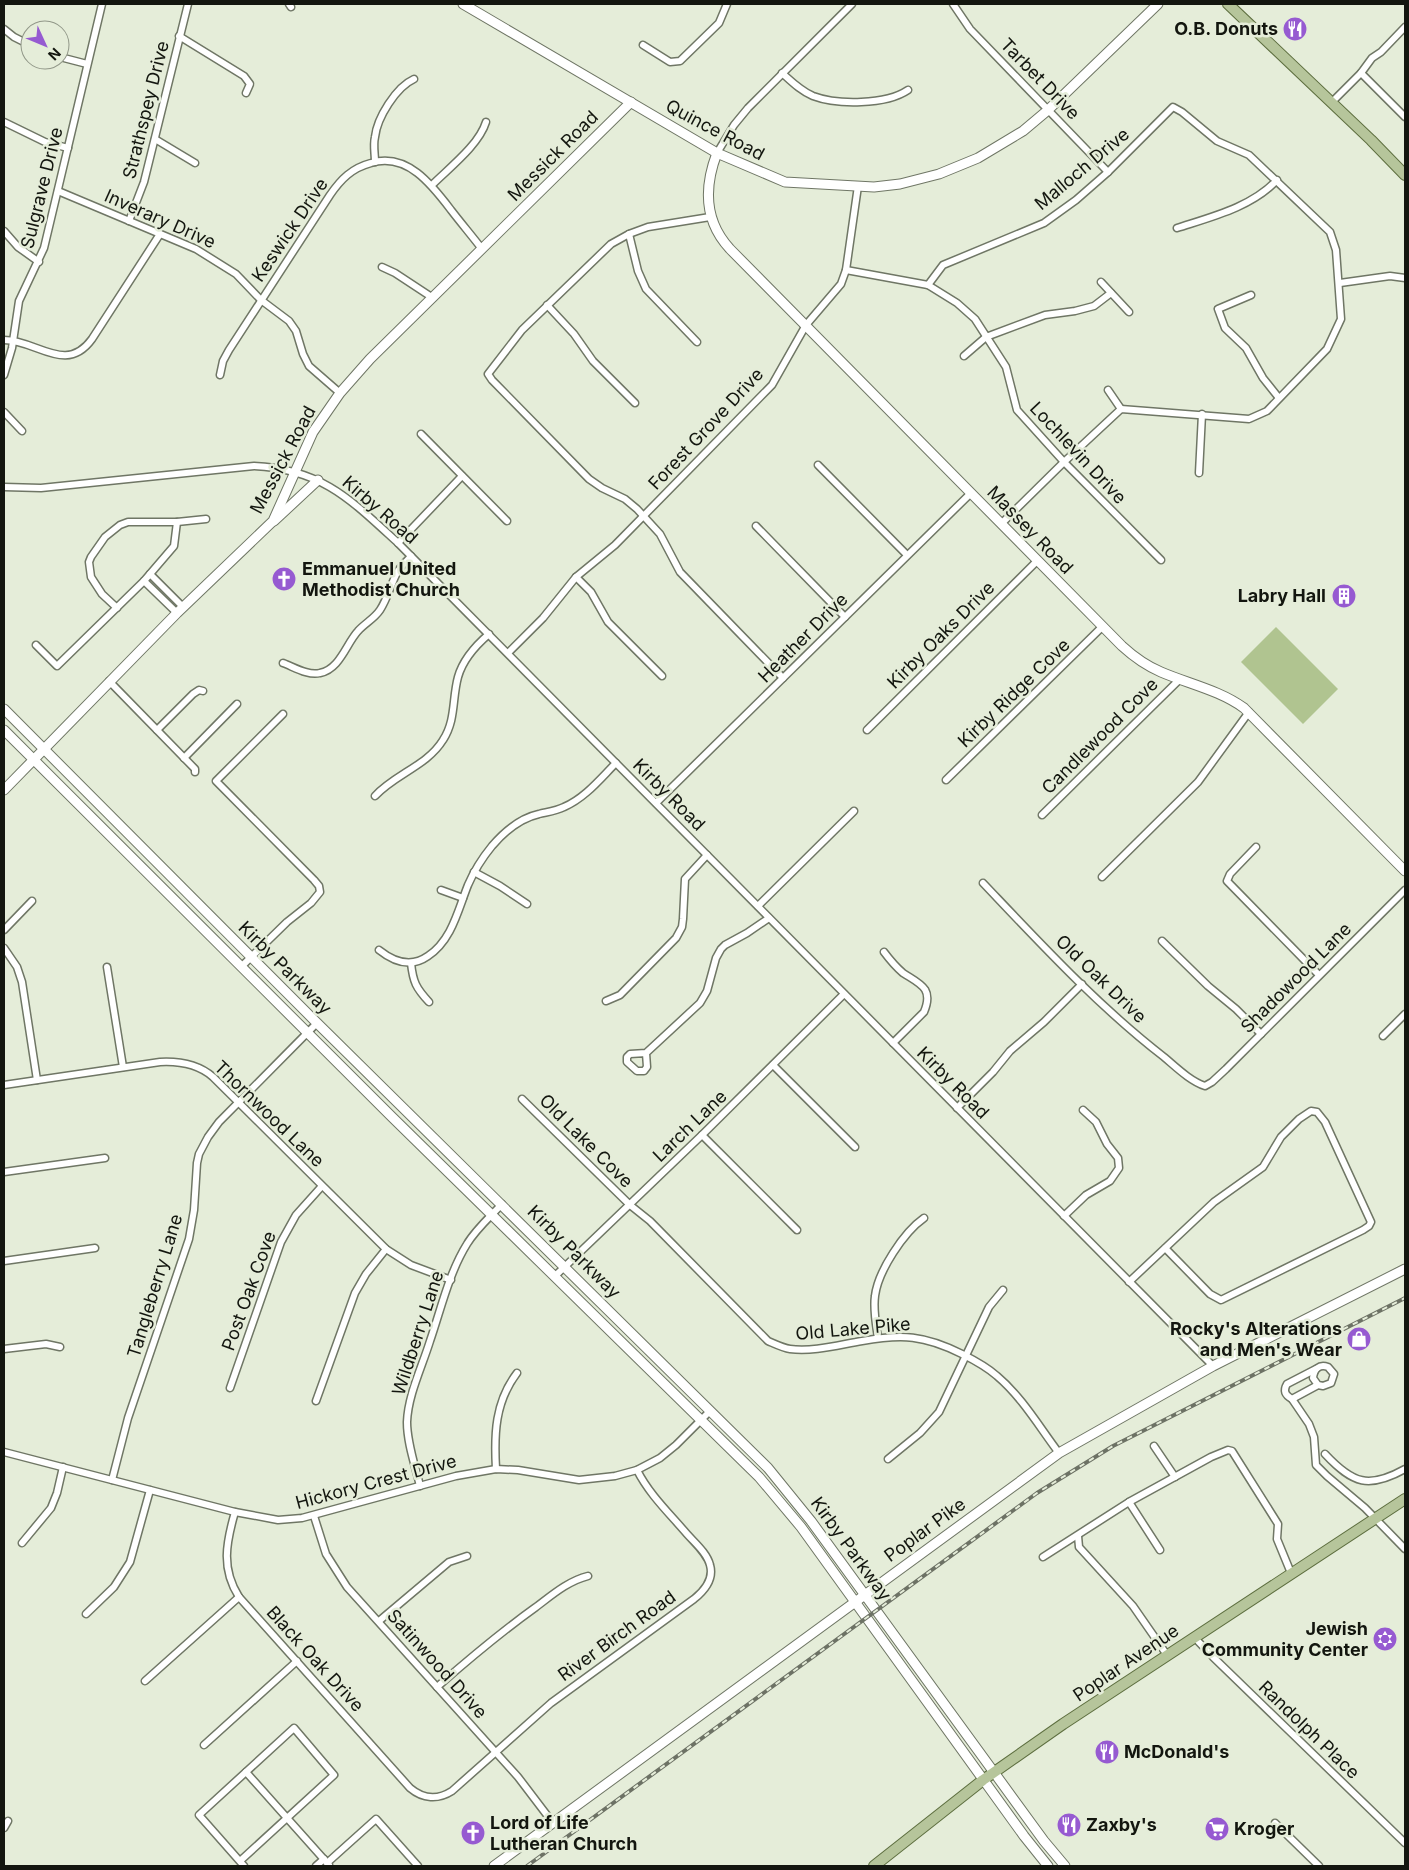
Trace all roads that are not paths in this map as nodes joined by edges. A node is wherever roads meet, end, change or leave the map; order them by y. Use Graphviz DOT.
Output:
graph roads {
  1 [pos="102,4"];
  2 [pos="188,4"];
  3 [pos="463,4"];
  4 [pos="727,4"];
  5 [pos="852,4"];
  6 [pos="953,4"];
  7 [pos="1158,4"];
  8 [pos="1228,4"];
  9 [pos="1405,27"];
  10 [pos="4,29"];
  11 [pos="179,36"];
  12 [pos="20,40"];
  13 [pos="643,45"];
  14 [pos="70,60"];
  15 [pos="88,64"];
  16 [pos="782,73"];
  17 [pos="1361,73"];
  18 [pos="414,79"];
  19 [pos="908,90"];
  20 [pos="246,93"];
  21 [pos="631,102"];
  22 [pos="1331,103"];
  23 [pos="1048,110"];
  24 [pos="1405,117"];
  25 [pos="4,122"];
  26 [pos="486,122"];
  27 [pos="155,139"];
  28 [pos="68,148"];
  29 [pos="717,153"];
  30 [pos="195,162"];
  31 [pos="375,162"];
  32 [pos="1108,172"];
  33 [pos="1405,174"];
  34 [pos="1277,180"];
  35 [pos="432,185"];
  36 [pos="858,186"];
  37 [pos="58,191"];
  38 [pos="710,217"];
  39 [pos="129,221"];
  40 [pos="1177,228"];
  41 [pos="4,231"];
  42 [pos="160,234"];
  43 [pos="629,234"];
  44 [pos="482,248"];
  45 [pos="39,262"];
  46 [pos="382,267"];
  47 [pos="846,270"];
  48 [pos="1405,278"];
  49 [pos="1101,282"];
  50 [pos="1340,283"];
  51 [pos="928,285"];
  52 [pos="1110,293"];
  53 [pos="1251,296"];
  54 [pos="432,298"];
  55 [pos="261,300"];
  56 [pos="547,305"];
  57 [pos="1129,312"];
  58 [pos="806,325"];
  59 [pos="986,336"];
  60 [pos="4,340"];
  61 [pos="13,340"];
  62 [pos="698,342"];
  63 [pos="964,356"];
  64 [pos="4,375"];
  65 [pos="220,376"];
  66 [pos="1108,390"];
  67 [pos="340,393"];
  68 [pos="1279,398"];
  69 [pos="635,403"];
  70 [pos="1121,409"];
  71 [pos="4,412"];
  72 [pos="1202,414"];
  73 [pos="22,431"];
  74 [pos="422,434"];
  75 [pos="1064,462"];
  76 [pos="818,465"];
  77 [pos="295,472"];
  78 [pos="1199,474"];
  79 [pos="462,476"];
  80 [pos="318,480"];
  81 [pos="4,487"];
  82 [pos="970,493"];
  83 [pos="644,516"];
  84 [pos="206,519"];
  85 [pos="273,521"];
  86 [pos="176,522"];
  87 [pos="507,522"];
  88 [pos="1001,524"];
  89 [pos="756,526"];
  90 [pos="398,543"];
  91 [pos="908,555"];
  92 [pos="411,556"];
  93 [pos="1161,560"];
  94 [pos="1037,561"];
  95 [pos="150,574"];
  96 [pos="576,577"];
  97 [pos="144,581"];
  98 [pos="117,608"];
  99 [pos="180,610"];
  100 [pos="846,617"];
  101 [pos="1102,627"];
  102 [pos="488,634"];
  103 [pos="36,645"];
  104 [pos="508,653"];
  105 [pos="283,663"];
  106 [pos="662,676"];
  107 [pos="784,678"];
  108 [pos="1180,679"];
  109 [pos="109,682"];
  110 [pos="203,691"];
  111 [pos="238,704"];
  112 [pos="4,709"];
  113 [pos="1249,712"];
  114 [pos="284,714"];
  115 [pos="4,730"];
  116 [pos="157,730"];
  117 [pos="867,730"];
  118 [pos="43,749"];
  119 [pos="184,758"];
  120 [pos="33,759"];
  121 [pos="616,763"];
  122 [pos="195,772"];
  123 [pos="946,780"];
  124 [pos="4,790"];
  125 [pos="375,796"];
  126 [pos="656,803"];
  127 [pos="854,811"];
  128 [pos="1042,815"];
  129 [pos="1256,847"];
  130 [pos="707,855"];
  131 [pos="1405,871"];
  132 [pos="474,872"];
  133 [pos="1102,877"];
  134 [pos="983,883"];
  135 [pos="441,890"];
  136 [pos="1405,890"];
  137 [pos="463,898"];
  138 [pos="32,900"];
  139 [pos="527,904"];
  140 [pos="758,906"];
  141 [pos="769,918"];
  142 [pos="4,930"];
  143 [pos="1162,941"];
  144 [pos="4,948"];
  145 [pos="380,950"];
  146 [pos="884,952"];
  147 [pos="252,957"];
  148 [pos="411,963"];
  149 [pos="242,966"];
  150 [pos="107,967"];
  151 [pos="1319,976"];
  152 [pos="1082,984"];
  153 [pos="844,994"];
  154 [pos="606,1001"];
  155 [pos="429,1002"];
  156 [pos="1405,1014"];
  157 [pos="317,1023"];
  158 [pos="308,1033"];
  159 [pos="1261,1034"];
  160 [pos="1383,1036"];
  161 [pos="894,1043"];
  162 [pos="646,1053"];
  163 [pos="773,1065"];
  164 [pos="124,1067"];
  165 [pos="38,1080"];
  166 [pos="4,1085"];
  167 [pos="1207,1086"];
  168 [pos="522,1098"];
  169 [pos="238,1103"];
  170 [pos="957,1108"];
  171 [pos="1083,1110"];
  172 [pos="702,1135"];
  173 [pos="855,1147"];
  174 [pos="105,1158"];
  175 [pos="4,1172"];
  176 [pos="322,1186"];
  177 [pos="502,1204"];
  178 [pos="630,1205"];
  179 [pos="492,1215"];
  180 [pos="1064,1216"];
  181 [pos="924,1218"];
  182 [pos="798,1230"];
  183 [pos="94,1248"];
  184 [pos="1165,1248"];
  185 [pos="386,1249"];
  186 [pos="4,1261"];
  187 [pos="565,1266"];
  188 [pos="1405,1269"];
  189 [pos="554,1277"];
  190 [pos="451,1280"];
  191 [pos="1129,1282"];
  192 [pos="1003,1290"];
  193 [pos="878,1338"];
  194 [pos="60,1346"];
  195 [pos="4,1349"];
  196 [pos="966,1356"];
  197 [pos="1213,1366"];
  198 [pos="1316,1369"];
  199 [pos="516,1373"];
  200 [pos="1318,1385"];
  201 [pos="230,1388"];
  202 [pos="1292,1399"];
  203 [pos="316,1401"];
  204 [pos="710,1411"];
  205 [pos="700,1421"];
  206 [pos="1154,1446"];
  207 [pos="4,1452"];
  208 [pos="1059,1453"];
  209 [pos="1325,1454"];
  210 [pos="888,1459"];
  211 [pos="63,1467"];
  212 [pos="496,1469"];
  213 [pos="1405,1469"];
  214 [pos="637,1470"];
  215 [pos="1342,1472"];
  216 [pos="1175,1477"];
  217 [pos="112,1480"];
  218 [pos="1334,1482"];
  219 [pos="420,1486"];
  220 [pos="150,1490"];
  221 [pos="1405,1498"];
  222 [pos="1129,1502"];
  223 [pos="234,1512"];
  224 [pos="314,1516"];
  225 [pos="1374,1518"];
  226 [pos="1078,1536"];
  227 [pos="22,1543"];
  228 [pos="1160,1550"];
  229 [pos="1405,1550"];
  230 [pos="467,1556"];
  231 [pos="1044,1557"];
  232 [pos="1291,1573"];
  233 [pos="588,1576"];
  234 [pos="864,1595"];
  235 [pos="239,1597"];
  236 [pos="854,1603"];
  237 [pos="86,1614"];
  238 [pos="379,1622"];
  239 [pos="1194,1637"];
  240 [pos="1167,1655"];
  241 [pos="297,1661"];
  242 [pos="145,1681"];
  243 [pos="437,1687"];
  244 [pos="204,1745"];
  245 [pos="496,1751"];
  246 [pos="246,1772"];
  247 [pos="994,1772"];
  248 [pos="984,1780"];
  249 [pos="434,1797"];
  250 [pos="287,1818"];
  251 [pos="8,1821"];
  252 [pos="553,1823"];
  253 [pos="1275,1823"];
  254 [pos="4,1828"];
  255 [pos="1405,1843"];
  256 [pos="327,1863"];
  257 [pos="242,1864"];
  258 [pos="316,1866"];
  259 [pos="418,1866"];
  260 [pos="494,1866"];
  261 [pos="874,1866"];
  262 [pos="1048,1866"];
  263 [pos="1065,1866"];
  264 [pos="1319,1866"];
  1 -- 15 [label="street, Sulgrave Drive"];
  2 -- 11 [label="street, Strathspey Drive"];
  3 -- 21 [label="main road, Quince Road"];
  4 -- 13 [label="street"];
  5 -- 16 [label="street"];
  6 -- 23 [label="street, Tarbet Drive"];
  7 -- 23 [label="main road, Quince Road"];
  8 -- 22 [label="main road"];
  9 -- 17 [label="street"];
  10 -- 12 [label="street"];
  11 -- 20 [label="street"];
  11 -- 27 [label="street, Strathspey Drive"];
  14 -- 15 [label="street"];
  15 -- 28 [label="street, Sulgrave Drive"];
  16 -- 19 [label="street"];
  16 -- 29 [label="street"];
  17 -- 22 [label="street"];
  17 -- 24 [label="street"];
  18 -- 31 [label="street"];
  21 -- 29 [label="main road, Quince Road"];
  21 -- 44 [label="main road, Messick Road"];
  22 -- 33 [label="main road"];
  23 -- 32 [label="street, Tarbet Drive"];
  23 -- 36 [label="main road, Quince Road"];
  25 -- 28 [label="street"];
  26 -- 35 [label="street"];
  27 -- 30 [label="street"];
  27 -- 39 [label="street, Strathspey Drive"];
  28 -- 37 [label="street, Sulgrave Drive"];
  29 -- 36 [label="main road, Quince Road"];
  29 -- 38 [label="main road, Massey Road"];
  31 -- 35 [label="street, Keswick Drive"];
  31 -- 55 [label="street, Keswick Drive"];
  32 -- 34 [label="street, Malloch Drive"];
  32 -- 51 [label="street, Malloch Drive"];
  34 -- 40 [label="street"];
  34 -- 50 [label="street"];
  35 -- 44 [label="street, Keswick Drive"];
  36 -- 47 [label="street, Forest Grove Drive"];
  37 -- 39 [label="street, Inverary Drive"];
  37 -- 45 [label="street, Sulgrave Drive"];
  38 -- 43 [label="street"];
  38 -- 58 [label="main road, Massey Road"];
  39 -- 42 [label="street, Inverary Drive"];
  41 -- 45 [label="street"];
  42 -- 55 [label="street, Inverary Drive"];
  42 -- 61 [label="street"];
  43 -- 56 [label="street"];
  43 -- 62 [label="street"];
  44 -- 54 [label="main road, Messick Road"];
  45 -- 61 [label="street, Sulgrave Drive"];
  46 -- 54 [label="street"];
  47 -- 51 [label="street, Lochlevin Drive"];
  47 -- 58 [label="street, Forest Grove Drive"];
  48 -- 50 [label="street"];
  49 -- 52 [label="street"];
  50 -- 68 [label="street"];
  51 -- 59 [label="street, Lochlevin Drive"];
  52 -- 57 [label="street"];
  52 -- 59 [label="street"];
  53 -- 68 [label="street"];
  54 -- 67 [label="main road, Messick Road"];
  55 -- 65 [label="street, Keswick Drive"];
  55 -- 67 [label="street, Inverary Drive"];
  56 -- 69 [label="street"];
  56 -- 83 [label="street"];
  58 -- 82 [label="main road, Massey Road"];
  58 -- 83 [label="street, Forest Grove Drive"];
  59 -- 63 [label="street"];
  59 -- 75 [label="street, Lochlevin Drive"];
  60 -- 61 [label="street"];
  61 -- 64 [label="street, Sulgrave Drive"];
  66 -- 70 [label="street"];
  67 -- 77 [label="main road, Messick Road"];
  68 -- 72 [label="street"];
  70 -- 72 [label="street"];
  70 -- 75 [label="street"];
  71 -- 73 [label="street"];
  72 -- 78 [label="street"];
  74 -- 79 [label="street"];
  75 -- 88 [label="street"];
  75 -- 93 [label="street, Lochlevin Drive"];
  76 -- 91 [label="street"];
  77 -- 80 [label="street, Kirby Road"];
  77 -- 81 [label="street, Kirby Road"];
  77 -- 85 [label="main road, Messick Road"];
  79 -- 87 [label="street"];
  79 -- 90 [label="street"];
  80 -- 85 [label="main road"];
  80 -- 90 [label="street, Kirby Road"];
  82 -- 88 [label="main road, Massey Road"];
  82 -- 91 [label="street, Heather Drive"];
  83 -- 96 [label="street, Forest Grove Drive"];
  83 -- 107 [label="street"];
  84 -- 86 [label="street"];
  85 -- 99 [label="main road, Messick Road"];
  86 -- 95 [label="street"];
  86 -- 98 [label="street"];
  88 -- 94 [label="main road, Massey Road"];
  89 -- 100 [label="street"];
  90 -- 92 [label="street, Kirby Road"];
  91 -- 100 [label="street, Heather Drive"];
  92 -- 102 [label="street, Kirby Road"];
  92 -- 105 [label="street"];
  94 -- 101 [label="main road, Massey Road"];
  94 -- 117 [label="street, Kirby Oaks Drive"];
  95 -- 97 [label="street"];
  95 -- 99 [label="street"];
  96 -- 104 [label="street, Forest Grove Drive"];
  96 -- 106 [label="street"];
  97 -- 98 [label="street"];
  97 -- 99 [label="street"];
  98 -- 103 [label="street"];
  99 -- 109 [label="main road, Messick Road"];
  100 -- 107 [label="street, Heather Drive"];
  101 -- 108 [label="main road, Massey Road"];
  101 -- 123 [label="street, Kirby Ridge Cove"];
  102 -- 104 [label="street, Kirby Road"];
  102 -- 125 [label="street"];
  104 -- 121 [label="street, Kirby Road"];
  107 -- 126 [label="street, Heather Drive"];
  108 -- 113 [label="main road, Massey Road"];
  108 -- 128 [label="street, Candlewood Cove"];
  109 -- 116 [label="street"];
  109 -- 118 [label="main road, Messick Road"];
  110 -- 116 [label="street"];
  111 -- 119 [label="street"];
  112 -- 118 [label="main road, Kirby Parkway"];
  113 -- 131 [label="main road, Massey Road"];
  113 -- 133 [label="street"];
  114 -- 147 [label="street"];
  115 -- 120 [label="main road, Kirby Parkway"];
  116 -- 119 [label="street"];
  118 -- 120 [label="main road, Messick Road"];
  118 -- 147 [label="main road, Kirby Parkway"];
  119 -- 122 [label="street"];
  120 -- 124 [label="main road, Messick Road"];
  120 -- 149 [label="main road, Kirby Parkway"];
  121 -- 126 [label="street, Kirby Road"];
  121 -- 132 [label="street"];
  126 -- 130 [label="street, Kirby Road"];
  127 -- 140 [label="street"];
  129 -- 151 [label="street"];
  130 -- 140 [label="street, Kirby Road"];
  130 -- 154 [label="street"];
  132 -- 137 [label="street"];
  132 -- 139 [label="street"];
  134 -- 152 [label="street, Old Oak Drive"];
  135 -- 137 [label="street"];
  136 -- 151 [label="street, Shadowood Lane"];
  137 -- 148 [label="street"];
  138 -- 142 [label="street"];
  140 -- 141 [label="street, Kirby Road"];
  141 -- 153 [label="street, Kirby Road"];
  141 -- 162 [label="street"];
  143 -- 159 [label="street"];
  144 -- 165 [label="street"];
  145 -- 148 [label="street"];
  146 -- 161 [label="street"];
  147 -- 149 [label="street"];
  147 -- 157 [label="main road, Kirby Parkway"];
  148 -- 155 [label="street"];
  149 -- 158 [label="main road, Kirby Parkway"];
  150 -- 164 [label="street"];
  151 -- 159 [label="street, Shadowood Lane"];
  152 -- 167 [label="street, Old Oak Drive"];
  152 -- 170 [label="street"];
  153 -- 161 [label="street, Kirby Road"];
  153 -- 163 [label="street, Larch Lane"];
  156 -- 160 [label="street"];
  157 -- 158 [label="street, Tangleberry Lane"];
  157 -- 177 [label="main road, Kirby Parkway"];
  158 -- 169 [label="street, Tangleberry Lane"];
  158 -- 179 [label="main road, Kirby Parkway"];
  159 -- 167 [label="street, Shadowood Lane"];
  161 -- 170 [label="street, Kirby Road"];
  163 -- 172 [label="street, Larch Lane"];
  163 -- 173 [label="street"];
  164 -- 165 [label="street, Thornwood Lane"];
  164 -- 169 [label="street, Thornwood Lane"];
  165 -- 166 [label="street, Thornwood Lane"];
  168 -- 178 [label="street, Old Lake Cove"];
  169 -- 176 [label="street, Thornwood Lane"];
  169 -- 217 [label="street, Tangleberry Lane"];
  170 -- 180 [label="street, Kirby Road"];
  171 -- 180 [label="street"];
  172 -- 178 [label="street, Larch Lane"];
  172 -- 182 [label="street"];
  174 -- 175 [label="street"];
  176 -- 185 [label="street, Thornwood Lane"];
  176 -- 201 [label="street, Post Oak Cove"];
  177 -- 179 [label="street, Wildberry Lane"];
  177 -- 187 [label="main road, Kirby Parkway"];
  178 -- 187 [label="street, Larch Lane"];
  178 -- 193 [label="street, Old Lake Pike"];
  179 -- 189 [label="main road, Kirby Parkway"];
  179 -- 190 [label="street, Wildberry Lane"];
  180 -- 191 [label="street, Kirby Road"];
  181 -- 193 [label="street"];
  183 -- 186 [label="street"];
  184 -- 184 [label="street"];
  184 -- 191 [label="street"];
  185 -- 190 [label="street, Thornwood Lane"];
  185 -- 203 [label="street"];
  187 -- 189 [label="street, Larch Lane"];
  187 -- 204 [label="main road, Kirby Parkway"];
  188 -- 197 [label="main road, Poplar Pike"];
  189 -- 205 [label="main road, Kirby Parkway"];
  190 -- 219 [label="street, Wildberry Lane"];
  191 -- 197 [label="street, Kirby Road"];
  192 -- 196 [label="street"];
  193 -- 196 [label="street, Old Lake Pike"];
  194 -- 195 [label="street"];
  196 -- 208 [label="street, Old Lake Pike"];
  196 -- 210 [label="street"];
  197 -- 208 [label="main road, Poplar Pike"];
  198 -- 200 [label="street"];
  198 -- 200 [label="street"];
  198 -- 202 [label="street"];
  199 -- 212 [label="street"];
  200 -- 202 [label="street"];
  202 -- 218 [label="street"];
  204 -- 205 [label="street, Hickory Crest Drive"];
  204 -- 234 [label="main road, Kirby Parkway"];
  205 -- 214 [label="street, Hickory Crest Drive"];
  205 -- 236 [label="main road, Kirby Parkway"];
  206 -- 216 [label="street"];
  207 -- 211 [label="street, Hickory Crest Drive"];
  208 -- 234 [label="main road, Poplar Pike"];
  209 -- 215 [label="street"];
  211 -- 217 [label="street, Hickory Crest Drive"];
  211 -- 227 [label="street"];
  212 -- 214 [label="street, Hickory Crest Drive"];
  212 -- 219 [label="street, Hickory Crest Drive"];
  213 -- 215 [label="street"];
  214 -- 245 [label="street, River Birch Road"];
  215 -- 218 [label="street"];
  216 -- 222 [label="street"];
  216 -- 232 [label="street"];
  217 -- 220 [label="street, Hickory Crest Drive"];
  218 -- 225 [label="street"];
  219 -- 224 [label="street, Hickory Crest Drive"];
  220 -- 223 [label="street, Hickory Crest Drive"];
  220 -- 237 [label="street"];
  221 -- 225 [label="main road, Poplar Avenue"];
  222 -- 226 [label="street"];
  222 -- 228 [label="street"];
  223 -- 224 [label="street, Hickory Crest Drive"];
  223 -- 235 [label="street, Black Oak Drive"];
  224 -- 238 [label="street, Satinwood Drive"];
  225 -- 229 [label="street"];
  225 -- 232 [label="main road, Poplar Avenue"];
  226 -- 231 [label="street"];
  226 -- 240 [label="street"];
  230 -- 238 [label="street"];
  232 -- 239 [label="main road, Poplar Avenue"];
  233 -- 243 [label="street"];
  234 -- 236 [label="main road, Poplar Pike"];
  234 -- 247 [label="main road, Kirby Parkway"];
  235 -- 241 [label="street, Black Oak Drive"];
  235 -- 242 [label="street"];
  236 -- 248 [label="main road, Kirby Parkway"];
  236 -- 252 [label="main road, Poplar Pike"];
  238 -- 243 [label="street, Satinwood Drive"];
  239 -- 240 [label="main road, Poplar Avenue"];
  239 -- 255 [label="street, Randolph Place"];
  240 -- 247 [label="main road, Poplar Avenue"];
  241 -- 244 [label="street"];
  241 -- 249 [label="street, Black Oak Drive"];
  243 -- 245 [label="street, Satinwood Drive"];
  245 -- 249 [label="street, River Birch Road"];
  245 -- 252 [label="street, Satinwood Drive"];
  246 -- 250 [label="street"];
  246 -- 250 [label="street"];
  246 -- 257 [label="street"];
  247 -- 248 [label="main road, Poplar Avenue"];
  247 -- 263 [label="main road, Kirby Parkway"];
  248 -- 261 [label="main road, Poplar Avenue"];
  248 -- 262 [label="main road, Kirby Parkway"];
  250 -- 256 [label="street"];
  250 -- 257 [label="street"];
  251 -- 254 [label="street"];
  252 -- 260 [label="main road, Poplar Pike"];
  253 -- 264 [label="street"];
  256 -- 258 [label="street"];
  256 -- 259 [label="street"];
}
